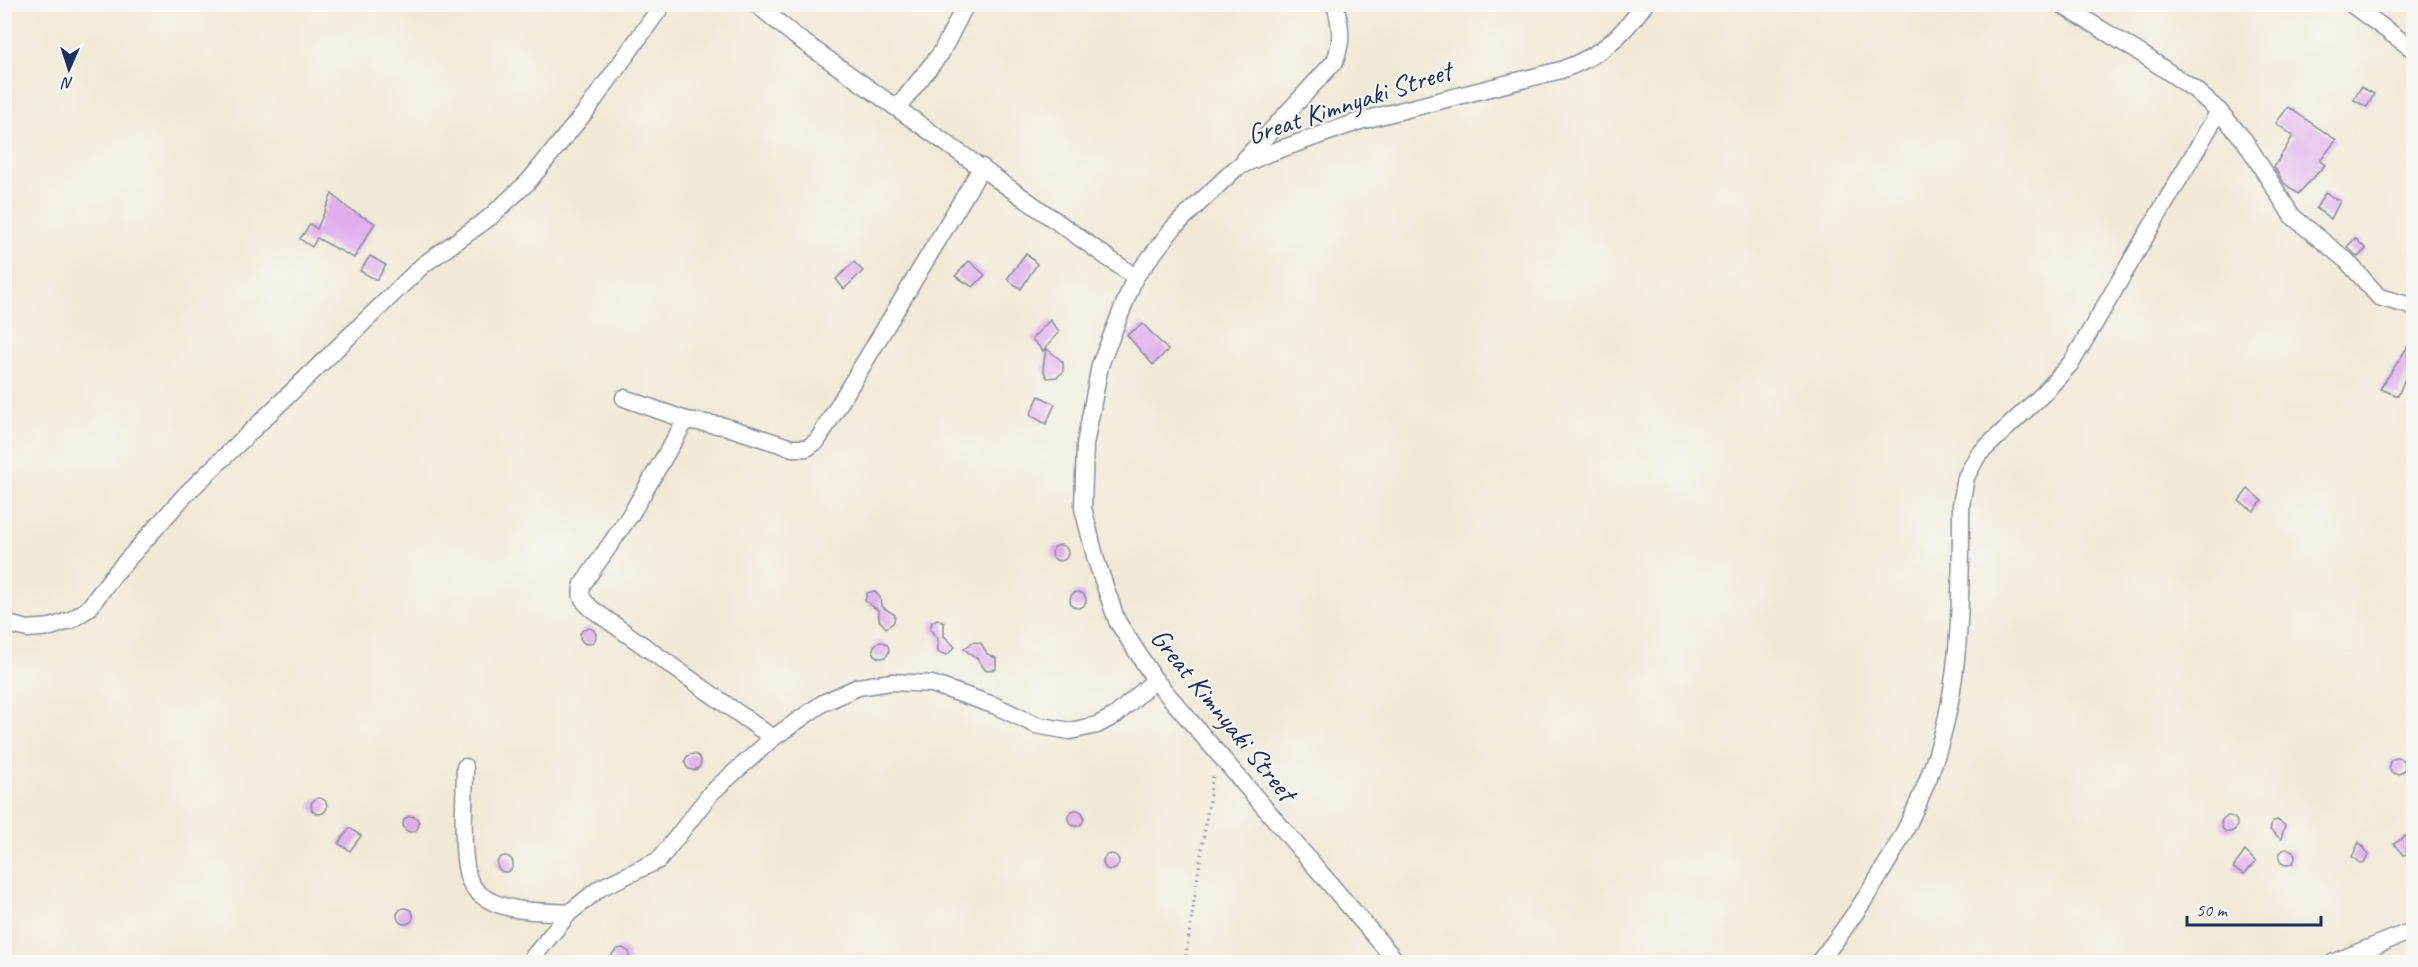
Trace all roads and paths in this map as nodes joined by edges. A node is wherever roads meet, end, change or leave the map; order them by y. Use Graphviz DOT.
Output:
graph roads {
  1 [pos="663,4"];
  2 [pos="756,4"];
  3 [pos="966,4"];
  4 [pos="1335,4"];
  5 [pos="1645,4"];
  6 [pos="2061,4"];
  7 [pos="2351,4"];
  8 [pos="2414,50"];
  9 [pos="897,107"];
  10 [pos="2219,111"];
  11 [pos="982,167"];
  12 [pos="1236,168"];
  13 [pos="1135,277"];
  14 [pos="2414,307"];
  15 [pos="624,398"];
  16 [pos="686,420"];
  17 [pos="4,623"];
  18 [pos="1155,680"];
  19 [pos="773,738"];
  20 [pos="1216,751"];
  21 [pos="465,767"];
  22 [pos="569,913"];
  23 [pos="2414,930"];
  24 [pos="529,963"];
  25 [pos="1185,963"];
  26 [pos="1397,963"];
  27 [pos="1819,963"];
  28 [pos="2334,963"];
  1 -- 17 [label="street"];
  2 -- 9 [label="street"];
  3 -- 9 [label="street"];
  4 -- 12 [label="street"];
  5 -- 12 [label="street, Great Kimnyaki Street"];
  6 -- 10 [label="street"];
  7 -- 8 [label="street"];
  9 -- 11 [label="street"];
  10 -- 14 [label="street"];
  10 -- 27 [label="street"];
  11 -- 13 [label="street"];
  11 -- 16 [label="street"];
  12 -- 13 [label="street, Great Kimnyaki Street"];
  13 -- 18 [label="street, Great Kimnyaki Street"];
  15 -- 16 [label="street"];
  16 -- 19 [label="street"];
  18 -- 19 [label="street"];
  18 -- 20 [label="street, Great Kimnyaki Street"];
  19 -- 22 [label="street"];
  20 -- 25 [label="path"];
  20 -- 26 [label="street, Great Kimnyaki Street"];
  21 -- 22 [label="street"];
  22 -- 24 [label="street"];
  23 -- 28 [label="street"];
}
